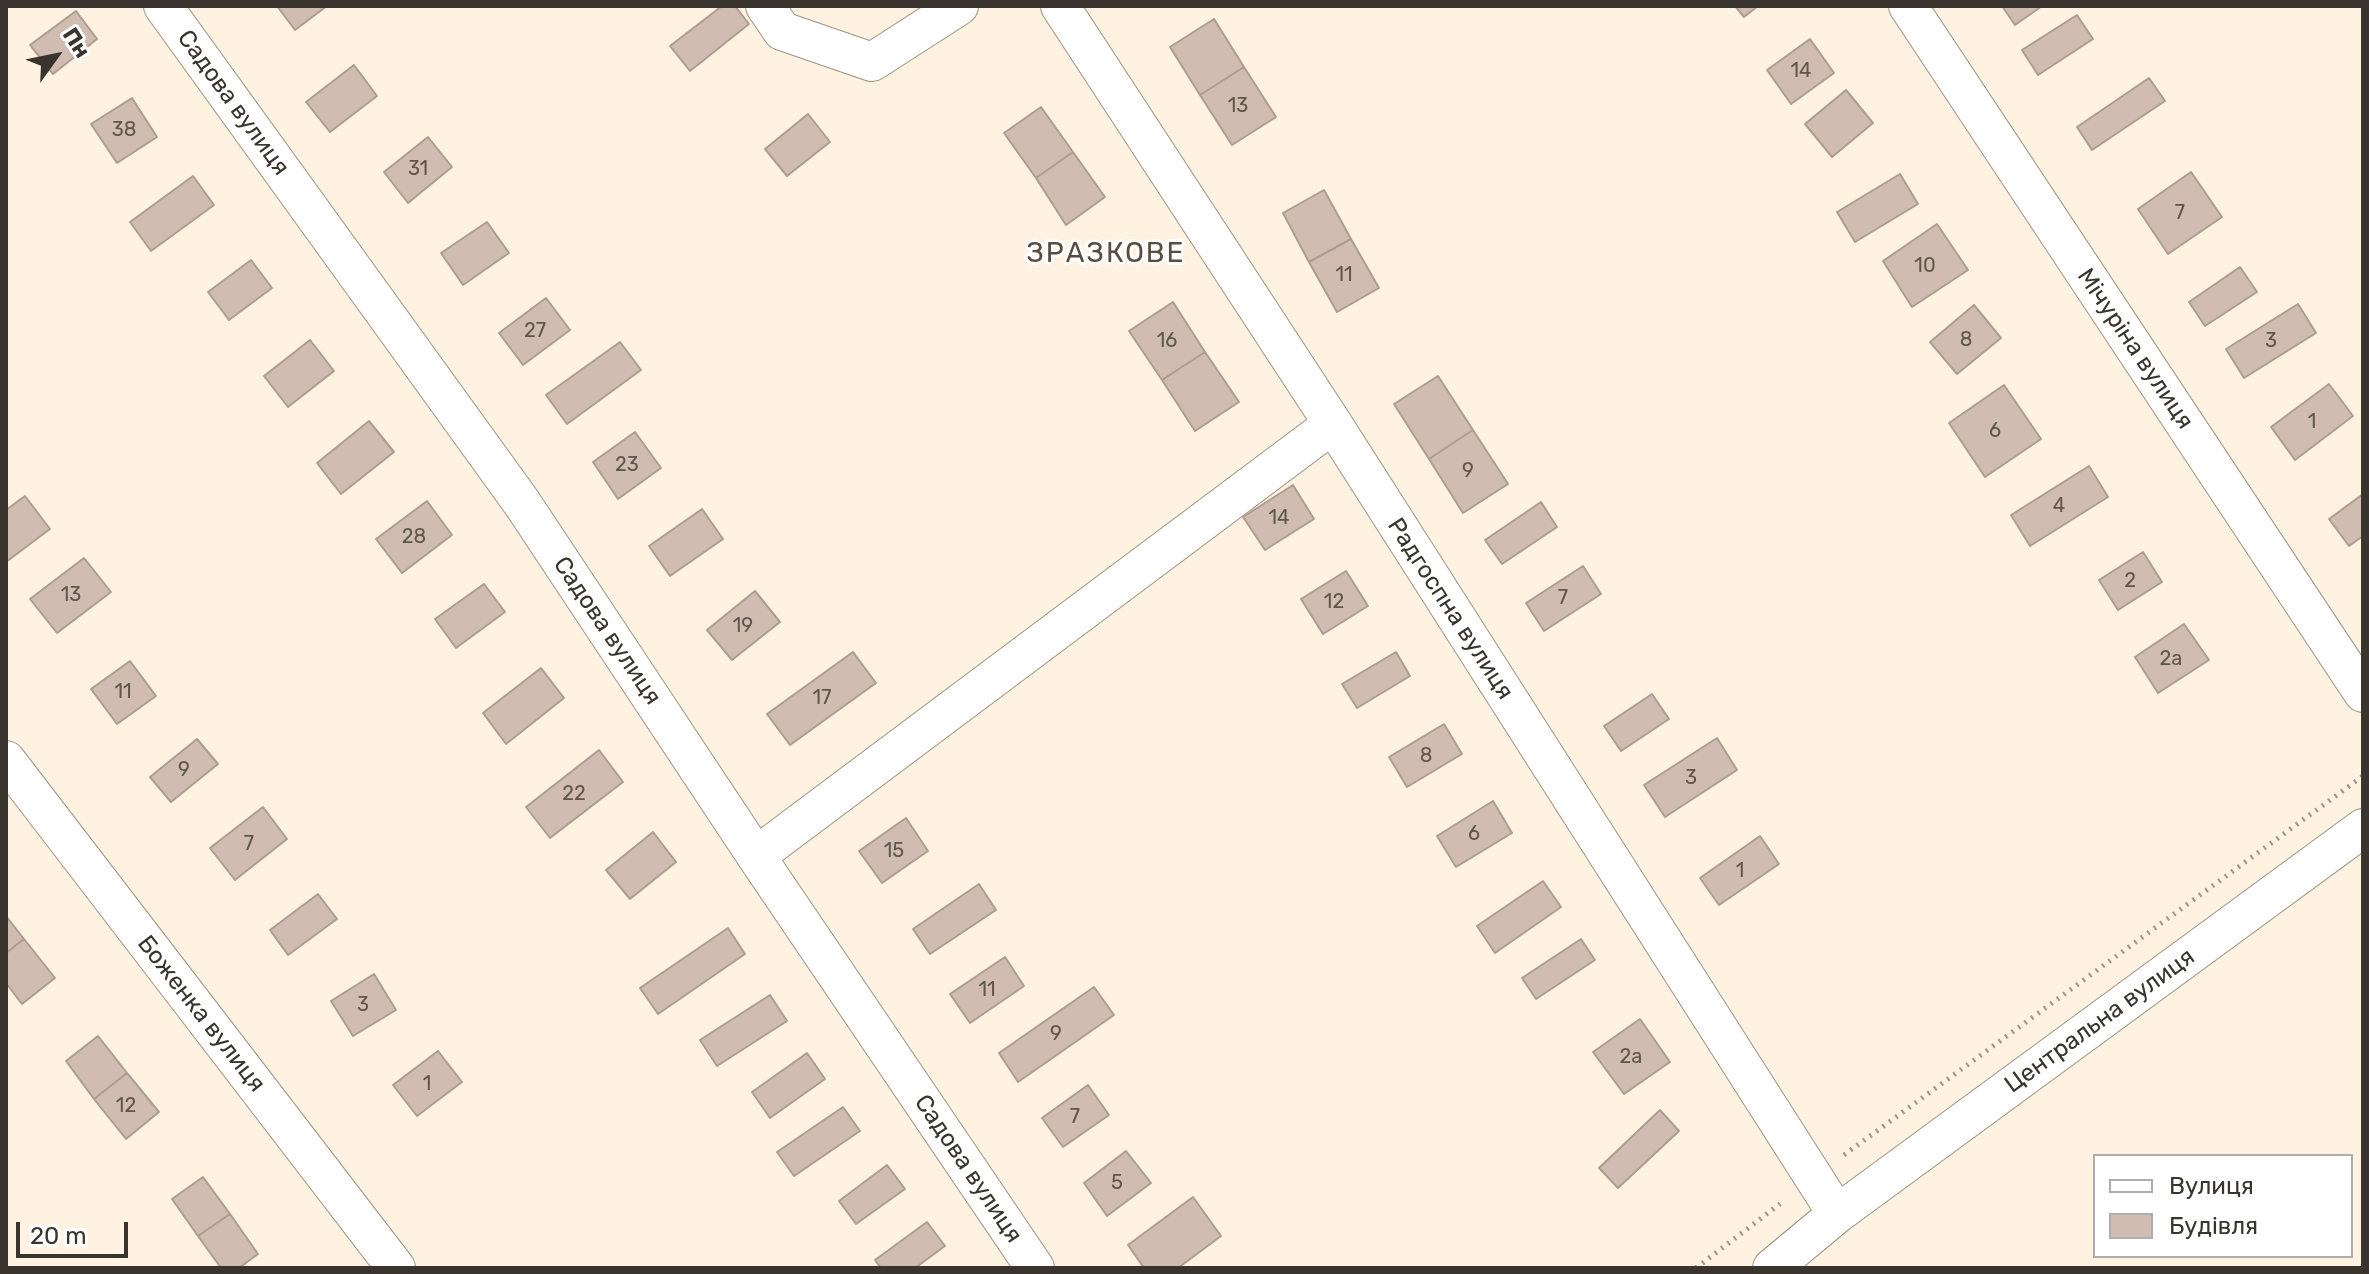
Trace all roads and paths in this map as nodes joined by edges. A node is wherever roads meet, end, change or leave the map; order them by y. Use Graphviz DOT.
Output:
graph roads {
  1 [pos="163,6"];
  2 [pos="765,6"];
  3 [pos="959,6"];
  4 [pos="1060,6"];
  5 [pos="1908,6"];
  6 [pos="1333,424"];
  7 [pos="2363,693"];
  8 [pos="6,760"];
  9 [pos="2363,776"];
  10 [pos="2363,828"];
  11 [pos="756,856"];
  12 [pos="1814,1178"];
  13 [pos="1837,1214"];
  14 [pos="396,1268"];
  15 [pos="1035,1268"];
  16 [pos="1696,1268"];
  17 [pos="1772,1268"];
  1 -- 11 [label="street, Садова вулиця"];
  2 -- 3 [label="street"];
  4 -- 6 [label="street, Радгоспна вулиця"];
  5 -- 7 [label="street, Мічуріна вулиця"];
  6 -- 11 [label="street"];
  6 -- 12 [label="street, Радгоспна вулиця"];
  8 -- 14 [label="street, Боженка вулиця"];
  9 -- 12 [label="path"];
  10 -- 13 [label="street, Центральна вулиця"];
  11 -- 15 [label="street, Садова вулиця"];
  12 -- 13 [label="street, Радгоспна вулиця"];
  12 -- 16 [label="path"];
  13 -- 17 [label="street, Центральна вулиця"];
}
